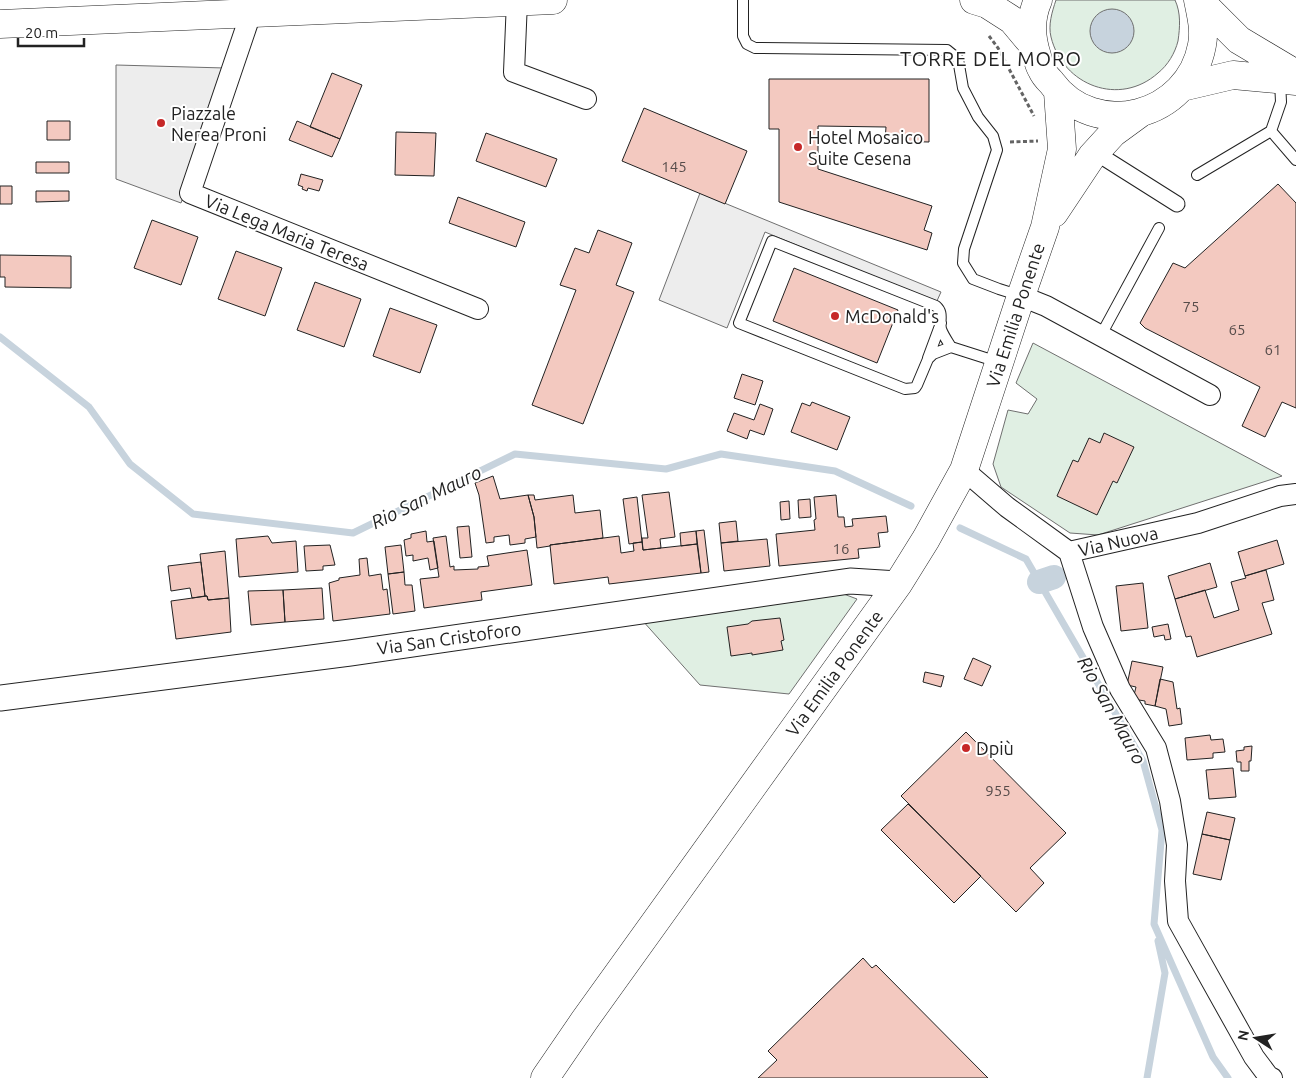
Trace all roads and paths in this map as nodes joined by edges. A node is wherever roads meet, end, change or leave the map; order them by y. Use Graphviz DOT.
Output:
graph roads {
  1 [pos="553,0"];
  2 [pos="743,0"];
  3 [pos="974,0"];
  4 [pos="1038,0"];
  5 [pos="1198,0"];
  6 [pos="517,1"];
  7 [pos="336,4"];
  8 [pos="251,13"];
  9 [pos="0,24"];
  10 [pos="987,34"];
  11 [pos="1033,45"];
  12 [pos="1291,78"];
  13 [pos="1182,87"];
  14 [pos="1058,92"];
  15 [pos="586,99"];
  16 [pos="1139,114"];
  17 [pos="1035,118"];
  18 [pos="1271,131"];
  19 [pos="1045,140"];
  20 [pos="994,143"];
  21 [pos="1101,156"];
  22 [pos="1296,160"];
  23 [pos="1198,175"];
  24 [pos="1177,204"];
  25 [pos="1045,227"];
  26 [pos="1159,228"];
  27 [pos="1021,296"];
  28 [pos="478,309"];
  29 [pos="941,321"];
  30 [pos="1100,335"];
  31 [pos="951,347"];
  32 [pos="928,359"];
  33 [pos="999,363"];
  34 [pos="1210,395"];
  35 [pos="964,470"];
  36 [pos="1296,494"];
  37 [pos="1070,552"];
  38 [pos="898,584"];
  39 [pos="0,698"];
  40 [pos="546,1078"];
  41 [pos="1272,1078"];
  1 -- 6 [label="main road"];
  2 -- 20 [label="lane"];
  3 -- 11 [label="main road"];
  4 -- 11 [label="main road"];
  5 -- 12 [label="main road"];
  5 -- 13 [label="main road"];
  6 -- 7 [label="main road"];
  6 -- 15 [label="street"];
  7 -- 8 [label="main road"];
  8 -- 9 [label="main road"];
  8 -- 28 [label="street, Via Lega Maria Teresa"];
  10 -- 17 [label="path"];
  11 -- 14 [label="main road"];
  12 -- 13 [label="main road"];
  12 -- 18 [label="lane"];
  13 -- 16 [label="main road"];
  14 -- 16 [label="main road"];
  14 -- 25 [label="main road, Via Emilia Ponente"];
  16 -- 25 [label="main road, Via Emilia Ponente"];
  18 -- 22 [label="lane"];
  18 -- 23 [label="lane"];
  19 -- 20 [label="path"];
  20 -- 27 [label="lane"];
  21 -- 24 [label="street"];
  25 -- 27 [label="main road, Via Emilia Ponente"];
  26 -- 30 [label="lane"];
  27 -- 30 [label="street"];
  27 -- 33 [label="main road, Via Emilia Ponente"];
  29 -- 31 [label="lane"];
  29 -- 32 [label="lane"];
  29 -- 32 [label="lane"];
  30 -- 34 [label="street"];
  31 -- 32 [label="lane"];
  31 -- 33 [label="lane"];
  33 -- 35 [label="main road, Via Emilia Ponente"];
  35 -- 37 [label="street, Via Nuova"];
  35 -- 38 [label="main road, Via Emilia Ponente"];
  36 -- 37 [label="street, Via Nuova"];
  37 -- 41 [label="street"];
  38 -- 39 [label="street, Via San Cristoforo"];
  38 -- 40 [label="main road, Via Emilia Ponente"];
}
